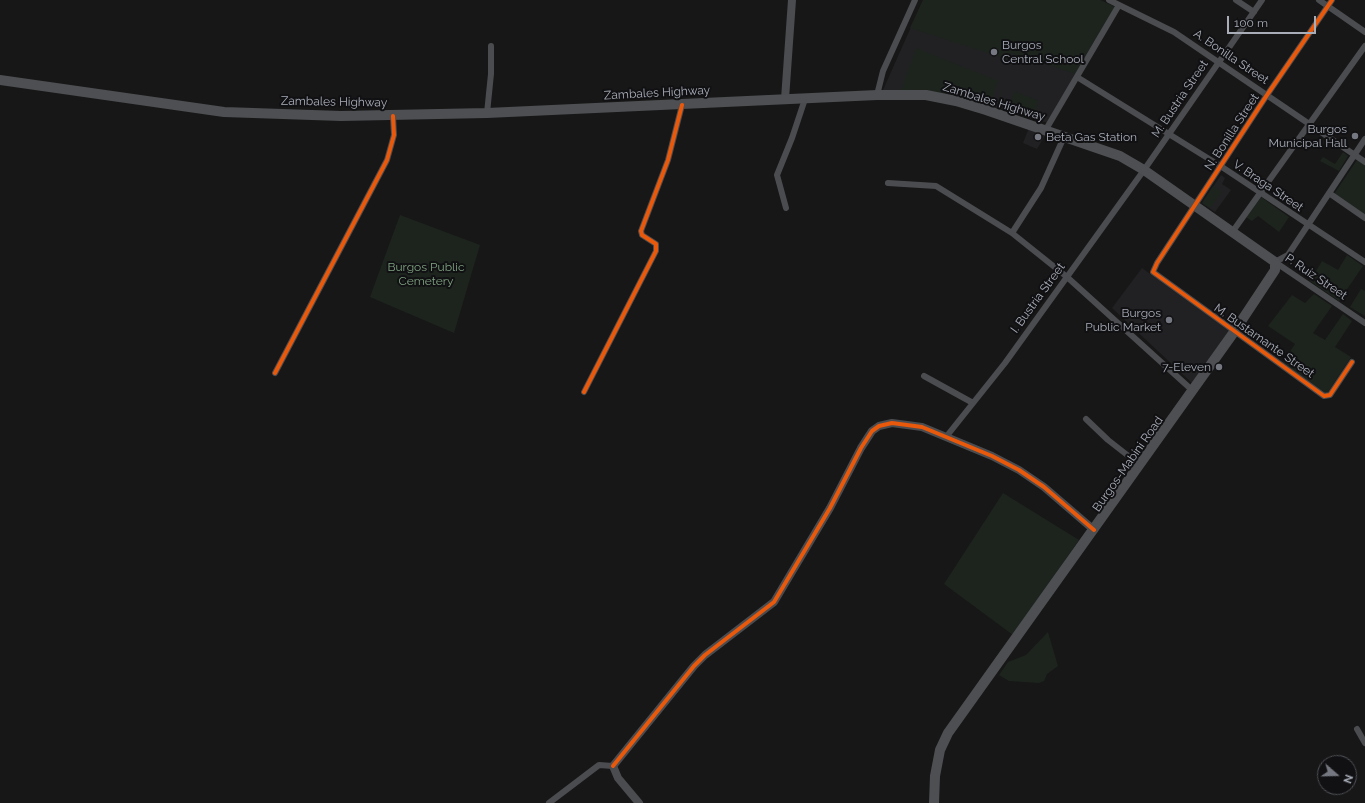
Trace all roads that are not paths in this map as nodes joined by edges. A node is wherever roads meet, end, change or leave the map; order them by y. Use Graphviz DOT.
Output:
graph roads {
  1 [pos="792,0"];
  2 [pos="915,0"];
  3 [pos="1109,0"];
  4 [pos="1236,0"];
  5 [pos="1262,0"];
  6 [pos="1318,0"];
  7 [pos="1332,0"];
  8 [pos="1119,5"];
  9 [pos="1328,6"];
  10 [pos="1254,12"];
  11 [pos="1365,32"];
  12 [pos="491,46"];
  13 [pos="1365,46"];
  14 [pos="1219,62"];
  15 [pos="1077,77"];
  16 [pos="0,80"];
  17 [pos="877,95"];
  18 [pos="1267,95"];
  19 [pos="785,99"];
  20 [pos="805,99"];
  21 [pos="682,105"];
  22 [pos="487,113"];
  23 [pos="393,116"];
  24 [pos="1309,125"];
  25 [pos="1045,131"];
  26 [pos="1169,135"];
  27 [pos="1064,137"];
  28 [pos="1365,139"];
  29 [pos="1354,156"];
  30 [pos="1365,162"];
  31 [pos="1222,167"];
  32 [pos="1144,170"];
  33 [pos="888,183"];
  34 [pos="1260,192"];
  35 [pos="1329,193"];
  36 [pos="1195,206"];
  37 [pos="786,208"];
  38 [pos="1365,218"];
  39 [pos="1307,225"];
  40 [pos="1233,231"];
  41 [pos="1012,233"];
  42 [pos="1275,262"];
  43 [pos="1365,262"];
  44 [pos="1155,275"];
  45 [pos="1067,277"];
  46 [pos="1365,323"];
  47 [pos="1234,332"];
  48 [pos="1352,362"];
  49 [pos="275,373"];
  50 [pos="924,376"];
  51 [pos="1192,390"];
  52 [pos="584,392"];
  53 [pos="973,403"];
  54 [pos="1086,419"];
  55 [pos="946,437"];
  56 [pos="1140,465"];
  57 [pos="1094,530"];
  58 [pos="1357,729"];
  59 [pos="1365,743"];
  60 [pos="613,766"];
  61 [pos="550,803"];
  62 [pos="639,803"];
  63 [pos="934,803"];
  1 -- 19 [label="street"];
  2 -- 17 [label="street"];
  3 -- 8 [label="street, A. Bonilla Street"];
  4 -- 10 [label="street"];
  5 -- 10 [label="street, M. Bustria Street"];
  6 -- 9 [label="street"];
  7 -- 9 [label="street, N. Bonilla Street"];
  8 -- 14 [label="street, A. Bonilla Street"];
  8 -- 15 [label="street"];
  9 -- 11 [label="street"];
  9 -- 18 [label="street, N. Bonilla Street"];
  10 -- 14 [label="street, M. Bustria Street"];
  12 -- 22 [label="street"];
  13 -- 24 [label="street"];
  14 -- 18 [label="street, A. Bonilla Street"];
  14 -- 26 [label="street, M. Bustria Street"];
  15 -- 25 [label="street"];
  15 -- 26 [label="street, V. Braga Street"];
  16 -- 23 [label="main road, Zambales Highway"];
  17 -- 20 [label="main road, Zambales Highway"];
  17 -- 25 [label="main road, Zambales Highway"];
  18 -- 24 [label="street, A. Bonilla Street"];
  18 -- 31 [label="street, N. Bonilla Street"];
  19 -- 20 [label="main road, Zambales Highway"];
  19 -- 21 [label="main road, Zambales Highway"];
  20 -- 37 [label="street"];
  21 -- 22 [label="main road, Zambales Highway"];
  21 -- 52 [label="street"];
  22 -- 23 [label="main road, Zambales Highway"];
  23 -- 49 [label="street"];
  24 -- 29 [label="street, A. Bonilla Street"];
  24 -- 34 [label="street"];
  25 -- 27 [label="main road, Zambales Highway"];
  26 -- 31 [label="street, V. Braga Street"];
  26 -- 32 [label="street, M. Bustria Street"];
  27 -- 32 [label="main road, Zambales Highway"];
  27 -- 41 [label="street"];
  28 -- 29 [label="street"];
  29 -- 30 [label="street, A. Bonilla Street"];
  29 -- 35 [label="street"];
  31 -- 34 [label="street, V. Braga Street"];
  31 -- 36 [label="street, N. Bonilla Street"];
  32 -- 36 [label="main road, Zambales Highway"];
  32 -- 45 [label="street, I. Bustria Street"];
  33 -- 41 [label="street"];
  34 -- 39 [label="street, V. Braga Street"];
  34 -- 40 [label="street"];
  35 -- 38 [label="street"];
  35 -- 39 [label="street"];
  36 -- 40 [label="main road, Zambales Highway"];
  36 -- 44 [label="street, N. Bonilla Street"];
  39 -- 42 [label="street"];
  39 -- 43 [label="street, V. Braga Street"];
  40 -- 42 [label="main road, Zambales Highway"];
  41 -- 45 [label="street"];
  42 -- 46 [label="street, P. Ruiz Street"];
  42 -- 47 [label="main road, Burgos-Mabini Road"];
  44 -- 47 [label="street, M. Bustamante Street"];
  45 -- 51 [label="street"];
  45 -- 53 [label="street, I. Bustria Street"];
  47 -- 48 [label="street, M. Bustamante Street"];
  47 -- 51 [label="main road, Burgos-Mabini Road"];
  50 -- 53 [label="street"];
  51 -- 56 [label="main road, Burgos-Mabini Road"];
  53 -- 55 [label="street, I. Bustria Street"];
  54 -- 56 [label="street"];
  55 -- 57 [label="street"];
  55 -- 60 [label="street"];
  56 -- 57 [label="main road, Burgos-Mabini Road"];
  57 -- 63 [label="main road, Burgos-Mabini Road"];
  58 -- 59 [label="street"];
  60 -- 61 [label="street"];
  60 -- 62 [label="street"];
}
